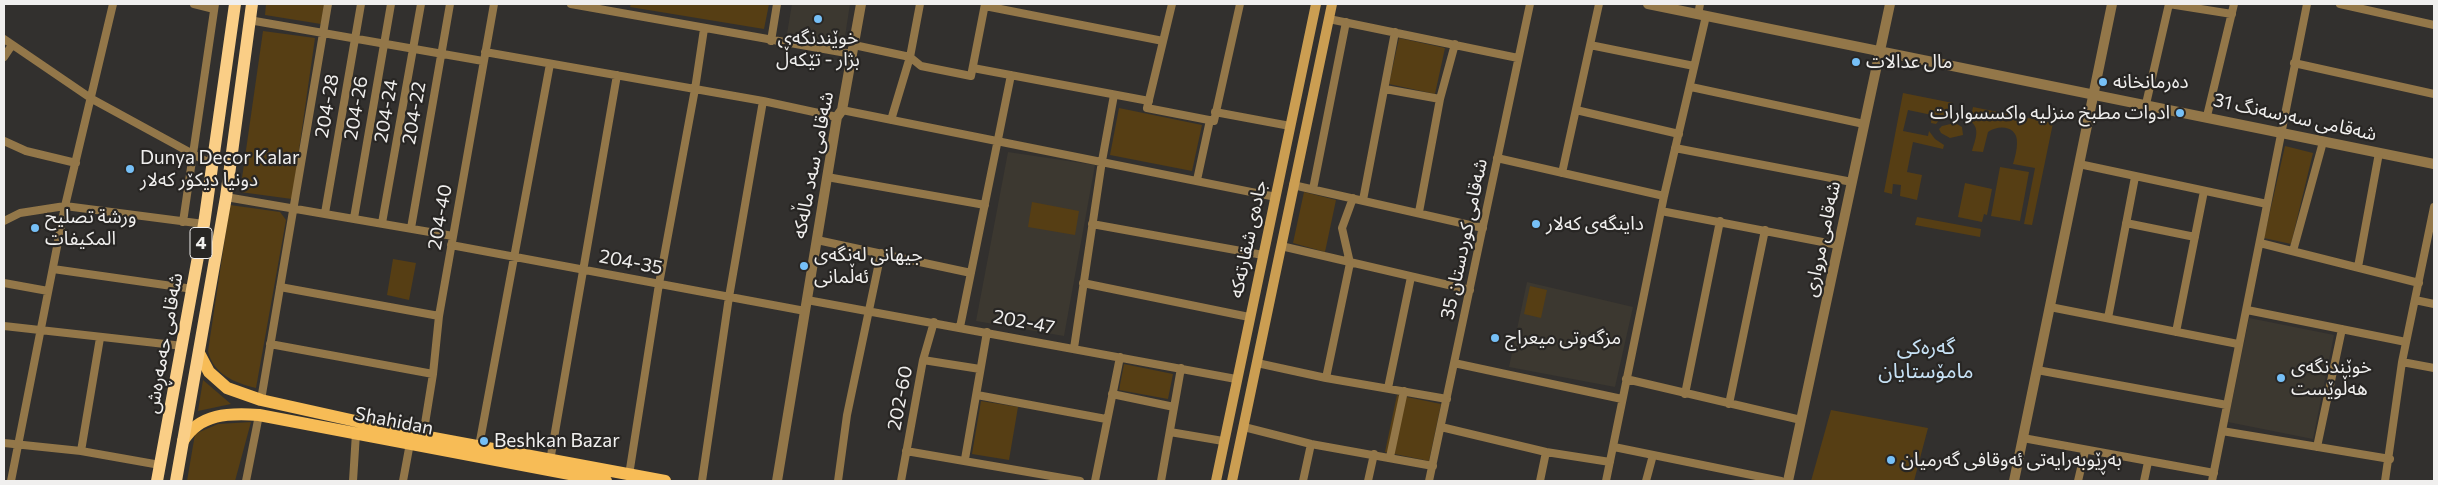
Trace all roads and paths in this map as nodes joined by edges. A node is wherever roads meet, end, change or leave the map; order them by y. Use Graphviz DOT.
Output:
graph roads {
  1 [pos="113,4"];
  2 [pos="194,4"];
  3 [pos="235,4"];
  4 [pos="252,4"];
  5 [pos="328,4"];
  6 [pos="361,4"];
  7 [pos="391,4"];
  8 [pos="421,4"];
  9 [pos="450,4"];
  10 [pos="494,4"];
  11 [pos="571,4"];
  12 [pos="777,4"];
  13 [pos="861,4"];
  14 [pos="920,4"];
  15 [pos="1172,4"];
  16 [pos="1240,4"];
  17 [pos="1316,4"];
  18 [pos="1332,4"];
  19 [pos="1530,4"];
  20 [pos="1599,4"];
  21 [pos="1648,4"];
  22 [pos="1700,4"];
  23 [pos="1890,4"];
  24 [pos="2112,4"];
  25 [pos="2169,4"];
  26 [pos="2234,4"];
  27 [pos="2307,4"];
  28 [pos="2340,4"];
  29 [pos="985,5"];
  30 [pos="215,6"];
  31 [pos="620,8"];
  32 [pos="2232,14"];
  33 [pos="1702,16"];
  34 [pos="1329,19"];
  35 [pos="249,20"];
  36 [pos="1346,22"];
  37 [pos="2434,25"];
  38 [pos="704,29"];
  39 [pos="324,32"];
  40 [pos="1395,32"];
  41 [pos="355,38"];
  42 [pos="4,39"];
  43 [pos="771,41"];
  44 [pos="1163,41"];
  45 [pos="384,43"];
  46 [pos="1454,44"];
  47 [pos="12,45"];
  48 [pos="1590,46"];
  49 [pos="413,48"];
  50 [pos="853,50"];
  51 [pos="1880,51"];
  52 [pos="485,52"];
  53 [pos="442,54"];
  54 [pos="4,57"];
  55 [pos="910,57"];
  56 [pos="1518,58"];
  57 [pos="483,61"];
  58 [pos="2294,63"];
  59 [pos="550,64"];
  60 [pos="1694,66"];
  61 [pos="973,68"];
  62 [pos="618,75"];
  63 [pos="1011,75"];
  64 [pos="1691,87"];
  65 [pos="695,89"];
  66 [pos="1385,89"];
  67 [pos="2093,94"];
  68 [pos="2434,94"];
  69 [pos="1114,95"];
  70 [pos="92,98"];
  71 [pos="1440,99"];
  72 [pos="763,101"];
  73 [pos="1149,101"];
  74 [pos="2146,104"];
  75 [pos="1576,110"];
  76 [pos="1215,112"];
  77 [pos="840,113"];
  78 [pos="2207,116"];
  79 [pos="891,120"];
  80 [pos="1210,120"];
  81 [pos="1864,124"];
  82 [pos="1290,126"];
  83 [pos="1679,134"];
  84 [pos="2282,134"];
  85 [pos="4,141"];
  86 [pos="998,141"];
  87 [pos="2323,142"];
  88 [pos="1287,145"];
  89 [pos="1302,146"];
  90 [pos="1675,148"];
  91 [pos="193,152"];
  92 [pos="2379,153"];
  93 [pos="1497,158"];
  94 [pos="1102,161"];
  95 [pos="76,163"];
  96 [pos="2079,164"];
  97 [pos="2434,164"];
  98 [pos="213,165"];
  99 [pos="1562,173"];
  100 [pos="827,177"];
  101 [pos="2135,177"];
  102 [pos="1197,180"];
  103 [pos="1852,182"];
  104 [pos="1294,184"];
  105 [pos="1313,189"];
  106 [pos="2204,191"];
  107 [pos="1664,196"];
  108 [pos="226,197"];
  109 [pos="1276,197"];
  110 [pos="1353,198"];
  111 [pos="1364,200"];
  112 [pos="2268,204"];
  113 [pos="985,205"];
  114 [pos="65,206"];
  115 [pos="2434,207"];
  116 [pos="293,208"];
  117 [pos="1661,211"];
  118 [pos="1419,212"];
  119 [pos="325,214"];
  120 [pos="354,218"];
  121 [pos="1720,221"];
  122 [pos="4,222"];
  123 [pos="183,222"];
  124 [pos="382,223"];
  125 [pos="2126,223"];
  126 [pos="204,224"];
  127 [pos="1092,224"];
  128 [pos="411,228"];
  129 [pos="1483,228"];
  130 [pos="1765,230"];
  131 [pos="2432,235"];
  132 [pos="453,236"];
  133 [pos="2195,237"];
  134 [pos="817,240"];
  135 [pos="2260,243"];
  136 [pos="451,245"];
  137 [pos="1838,245"];
  138 [pos="1281,246"];
  139 [pos="2293,250"];
  140 [pos="880,252"];
  141 [pos="1263,254"];
  142 [pos="514,257"];
  143 [pos="1350,263"];
  144 [pos="2358,267"];
  145 [pos="53,269"];
  146 [pos="582,270"];
  147 [pos="971,273"];
  148 [pos="1411,277"];
  149 [pos="2419,282"];
  150 [pos="4,283"];
  151 [pos="1083,283"];
  152 [pos="659,284"];
  153 [pos="280,287"];
  154 [pos="193,288"];
  155 [pos="1470,290"];
  156 [pos="48,291"];
  157 [pos="729,297"];
  158 [pos="807,300"];
  159 [pos="2415,300"];
  160 [pos="2434,304"];
  161 [pos="2050,307"];
  162 [pos="870,310"];
  163 [pos="2247,310"];
  164 [pos="805,311"];
  165 [pos="439,316"];
  166 [pos="1249,317"];
  167 [pos="2108,318"];
  168 [pos="934,322"];
  169 [pos="4,326"];
  170 [pos="960,327"];
  171 [pos="2342,330"];
  172 [pos="41,331"];
  173 [pos="987,332"];
  174 [pos="2176,332"];
  175 [pos="100,338"];
  176 [pos="2406,342"];
  177 [pos="270,344"];
  178 [pos="2238,344"];
  179 [pos="183,346"];
  180 [pos="1074,348"];
  181 [pos="199,353"];
  182 [pos="1120,357"];
  183 [pos="923,360"];
  184 [pos="2402,362"];
  185 [pos="1258,363"];
  186 [pos="1454,363"];
  187 [pos="1181,368"];
  188 [pos="2434,368"];
  189 [pos="980,369"];
  190 [pos="2037,370"];
  191 [pos="433,374"];
  192 [pos="1236,378"];
  193 [pos="1326,378"];
  194 [pos="1626,379"];
  195 [pos="1388,388"];
  196 [pos="1404,391"];
  197 [pos="1112,394"];
  198 [pos="1685,394"];
  199 [pos="977,395"];
  200 [pos="1447,399"];
  201 [pos="1622,399"];
  202 [pos="261,400"];
  203 [pos="1729,404"];
  204 [pos="2227,405"];
  205 [pos="1174,407"];
  206 [pos="259,415"];
  207 [pos="1106,419"];
  208 [pos="1801,420"];
  209 [pos="328,421"];
  210 [pos="1244,427"];
  211 [pos="1441,427"];
  212 [pos="2222,431"];
  213 [pos="1170,432"];
  214 [pos="356,433"];
  215 [pos="423,436"];
  216 [pos="2023,438"];
  217 [pos="183,441"];
  218 [pos="1224,441"];
  219 [pos="4,443"];
  220 [pos="410,443"];
  221 [pos="19,444"];
  222 [pos="1311,444"];
  223 [pos="479,446"];
  224 [pos="1614,447"];
  225 [pos="2317,447"];
  226 [pos="906,451"];
  227 [pos="2086,451"];
  228 [pos="81,452"];
  229 [pos="1546,452"];
  230 [pos="1374,454"];
  231 [pos="1653,455"];
  232 [pos="1390,457"];
  233 [pos="965,459"];
  234 [pos="2390,459"];
  235 [pos="550,461"];
  236 [pos="1610,462"];
  237 [pos="2148,462"];
  238 [pos="160,465"];
  239 [pos="1432,466"];
  240 [pos="2214,473"];
  241 [pos="629,475"];
  242 [pos="11,481"];
  243 [pos="157,481"];
  244 [pos="176,481"];
  245 [pos="246,481"];
  246 [pos="353,481"];
  247 [pos="403,481"];
  248 [pos="606,481"];
  249 [pos="665,481"];
  250 [pos="702,481"];
  251 [pos="777,481"];
  252 [pos="838,481"];
  253 [pos="901,481"];
  254 [pos="1080,481"];
  255 [pos="1095,481"];
  256 [pos="1161,481"];
  257 [pos="1216,481"];
  258 [pos="1232,481"];
  259 [pos="1303,481"];
  260 [pos="1368,481"];
  261 [pos="1429,481"];
  262 [pos="1540,481"];
  263 [pos="1606,481"];
  264 [pos="1646,481"];
  265 [pos="1781,481"];
  266 [pos="1788,481"];
  267 [pos="2014,481"];
  268 [pos="2078,481"];
  269 [pos="2144,481"];
  270 [pos="2212,481"];
  271 [pos="2385,481"];
  1 -- 70 [label="street"];
  2 -- 30 [label="street"];
  3 -- 98 [label="highway, شەقامی حەمەڕەش / 4"];
  4 -- 35 [label="highway, شەقامی حەمەڕەش / 4"];
  5 -- 39 [label="street"];
  6 -- 41 [label="street, 204-28"];
  7 -- 45 [label="street, 204-26"];
  8 -- 49 [label="street, 204-24"];
  9 -- 53 [label="street, 204-22"];
  10 -- 52 [label="street, 204-40"];
  11 -- 31 [label="street"];
  12 -- 43 [label="street"];
  13 -- 50 [label="street, شەقامی سەد ماڵەکە"];
  14 -- 55 [label="street"];
  15 -- 44 [label="street"];
  16 -- 76 [label="street"];
  17 -- 82 [label="main road, جادەی شقارتەکە"];
  18 -- 34 [label="main road, جادەی شقارتەکە"];
  19 -- 56 [label="street, شەقامی کوردستان 35"];
  20 -- 48 [label="street"];
  21 -- 33 [label="street, شەقامی سەرسەنگ 31"];
  22 -- 33 [label="street"];
  23 -- 51 [label="street, شەقامی مرواری"];
  24 -- 67 [label="street"];
  25 -- 32 [label="street"];
  25 -- 74 [label="street"];
  26 -- 32 [label="street"];
  27 -- 58 [label="street"];
  28 -- 37 [label="street"];
  29 -- 44 [label="street"];
  29 -- 61 [label="street"];
  30 -- 91 [label="street"];
  31 -- 38 [label="street"];
  32 -- 78 [label="street"];
  33 -- 51 [label="street, شەقامی سەرسەنگ 31"];
  33 -- 60 [label="street"];
  34 -- 36 [label="street"];
  34 -- 89 [label="main road, جادەی شقارتەکە"];
  35 -- 39 [label="street"];
  35 -- 108 [label="highway, شەقامی حەمەڕەش / 4"];
  36 -- 40 [label="street"];
  36 -- 105 [label="street"];
  38 -- 43 [label="street"];
  38 -- 65 [label="street"];
  39 -- 41 [label="street"];
  39 -- 116 [label="street"];
  40 -- 46 [label="street"];
  40 -- 66 [label="street"];
  41 -- 45 [label="street"];
  41 -- 119 [label="street, 204-28"];
  42 -- 47 [label="street"];
  43 -- 50 [label="street"];
  44 -- 73 [label="street"];
  45 -- 49 [label="street"];
  45 -- 120 [label="street, 204-26"];
  46 -- 56 [label="street"];
  46 -- 71 [label="street"];
  47 -- 54 [label="street"];
  47 -- 70 [label="street"];
  48 -- 60 [label="street"];
  48 -- 75 [label="street"];
  49 -- 53 [label="street"];
  49 -- 124 [label="street, 204-24"];
  50 -- 55 [label="street"];
  50 -- 77 [label="street, شەقامی سەد ماڵەکە"];
  51 -- 67 [label="street, شەقامی سەرسەنگ 31"];
  51 -- 81 [label="street, شەقامی مرواری"];
  52 -- 57 [label="street, 204-40"];
  52 -- 59 [label="street"];
  53 -- 57 [label="street"];
  53 -- 128 [label="street, 204-22"];
  55 -- 61 [label="street"];
  55 -- 79 [label="street"];
  56 -- 93 [label="street, شەقامی کوردستان 35"];
  57 -- 132 [label="street, 204-40"];
  58 -- 68 [label="street"];
  58 -- 84 [label="street"];
  59 -- 62 [label="street"];
  59 -- 142 [label="street"];
  60 -- 64 [label="street"];
  61 -- 63 [label="street"];
  62 -- 65 [label="street"];
  62 -- 146 [label="street"];
  63 -- 69 [label="street"];
  63 -- 86 [label="street"];
  64 -- 81 [label="street"];
  64 -- 83 [label="street"];
  65 -- 72 [label="street"];
  65 -- 152 [label="street"];
  66 -- 71 [label="street"];
  66 -- 111 [label="street"];
  67 -- 74 [label="street, شەقامی سەرسەنگ 31"];
  67 -- 96 [label="street"];
  69 -- 73 [label="street"];
  69 -- 94 [label="street"];
  70 -- 91 [label="street"];
  70 -- 95 [label="street"];
  71 -- 118 [label="street"];
  72 -- 77 [label="street"];
  72 -- 157 [label="street"];
  73 -- 80 [label="street"];
  74 -- 78 [label="street, شەقامی سەرسەنگ 31"];
  75 -- 83 [label="street"];
  75 -- 99 [label="street"];
  76 -- 80 [label="street"];
  76 -- 82 [label="street"];
  77 -- 79 [label="street"];
  77 -- 100 [label="street, شەقامی سەد ماڵەکە"];
  78 -- 84 [label="street, شەقامی سەرسەنگ 31"];
  79 -- 86 [label="street"];
  80 -- 102 [label="street"];
  81 -- 103 [label="street, شەقامی مرواری"];
  82 -- 88 [label="main road, جادەی شقارتەکە"];
  83 -- 90 [label="street"];
  84 -- 87 [label="street, شەقامی سەرسەنگ 31"];
  84 -- 112 [label="street"];
  85 -- 95 [label="street"];
  86 -- 94 [label="street"];
  86 -- 113 [label="street"];
  87 -- 92 [label="street, شەقامی سەرسەنگ 31"];
  87 -- 139 [label="street"];
  88 -- 89 [label="main road"];
  88 -- 109 [label="main road, جادەی شقارتەکە"];
  89 -- 104 [label="main road, جادەی شقارتەکە"];
  90 -- 103 [label="street"];
  90 -- 107 [label="street"];
  91 -- 98 [label="street"];
  91 -- 123 [label="street"];
  92 -- 97 [label="street, شەقامی سەرسەنگ 31"];
  92 -- 144 [label="street"];
  93 -- 99 [label="street"];
  93 -- 129 [label="street, شەقامی کوردستان 35"];
  94 -- 102 [label="street"];
  94 -- 127 [label="street"];
  95 -- 114 [label="street"];
  96 -- 101 [label="street"];
  96 -- 161 [label="street"];
  98 -- 126 [label="highway, شەقامی حەمەڕەش / 4"];
  99 -- 107 [label="street"];
  100 -- 113 [label="street"];
  100 -- 134 [label="street, شەقامی سەد ماڵەکە"];
  101 -- 106 [label="street"];
  101 -- 125 [label="street"];
  102 -- 109 [label="street"];
  103 -- 137 [label="street, شەقامی مرواری"];
  104 -- 105 [label="street"];
  104 -- 138 [label="main road, جادەی شقارتەکە"];
  105 -- 110 [label="street"];
  106 -- 112 [label="street"];
  106 -- 133 [label="street"];
  107 -- 117 [label="street"];
  108 -- 116 [label="street"];
  108 -- 181 [label="highway, شەقامی حەمەڕەش / 4"];
  109 -- 141 [label="main road, جادەی شقارتەکە"];
  110 -- 111 [label="street"];
  110 -- 143 [label="street"];
  111 -- 118 [label="street"];
  112 -- 135 [label="street"];
  113 -- 147 [label="street"];
  114 -- 122 [label="street"];
  114 -- 123 [label="street"];
  114 -- 145 [label="street"];
  115 -- 131 [label="street"];
  116 -- 119 [label="street"];
  116 -- 153 [label="street"];
  117 -- 121 [label="street"];
  117 -- 194 [label="street"];
  118 -- 129 [label="street"];
  119 -- 120 [label="street"];
  120 -- 124 [label="street"];
  121 -- 130 [label="street"];
  121 -- 198 [label="street"];
  123 -- 126 [label="street"];
  124 -- 128 [label="street"];
  125 -- 133 [label="street"];
  125 -- 167 [label="street"];
  126 -- 154 [label="highway, شەقامی حەمەڕەش / 4"];
  127 -- 141 [label="street"];
  127 -- 151 [label="street"];
  128 -- 132 [label="street"];
  129 -- 155 [label="street, شەقامی کوردستان 35"];
  130 -- 137 [label="street"];
  130 -- 203 [label="street"];
  131 -- 149 [label="street"];
  132 -- 136 [label="street, 204-40"];
  133 -- 174 [label="street"];
  134 -- 140 [label="street"];
  134 -- 158 [label="street, شەقامی سەد ماڵەکە"];
  135 -- 139 [label="street"];
  135 -- 163 [label="street"];
  136 -- 142 [label="street, 204-35"];
  136 -- 165 [label="street, 204-40"];
  137 -- 208 [label="street, شەقامی مرواری"];
  138 -- 143 [label="street"];
  138 -- 185 [label="main road, جادەی شقارتەکە"];
  139 -- 144 [label="street"];
  140 -- 147 [label="street"];
  140 -- 162 [label="street"];
  141 -- 166 [label="main road, جادەی شقارتەکە"];
  142 -- 146 [label="street, 204-35"];
  142 -- 223 [label="street"];
  143 -- 148 [label="street"];
  143 -- 193 [label="street"];
  144 -- 149 [label="street"];
  145 -- 154 [label="street"];
  145 -- 156 [label="street"];
  146 -- 152 [label="street, 204-35"];
  146 -- 235 [label="street"];
  147 -- 170 [label="street"];
  148 -- 155 [label="street"];
  148 -- 195 [label="street"];
  149 -- 159 [label="street"];
  150 -- 156 [label="street"];
  151 -- 166 [label="street"];
  151 -- 180 [label="street"];
  152 -- 157 [label="street, 204-35"];
  152 -- 241 [label="street"];
  153 -- 165 [label="street"];
  153 -- 177 [label="street"];
  154 -- 179 [label="highway, شەقامی حەمەڕەش / 4"];
  155 -- 186 [label="street, شەقامی کوردستان 35"];
  156 -- 172 [label="street"];
  157 -- 164 [label="street, 204-35"];
  157 -- 250 [label="street"];
  158 -- 162 [label="street, 202-47"];
  158 -- 164 [label="street, شەقامی سەد ماڵەکە"];
  159 -- 160 [label="street"];
  159 -- 176 [label="street"];
  161 -- 167 [label="street"];
  161 -- 190 [label="street"];
  162 -- 168 [label="street, 202-47"];
  162 -- 252 [label="street"];
  163 -- 171 [label="street"];
  163 -- 178 [label="street"];
  164 -- 251 [label="street, شەقامی سەد ماڵەکە"];
  165 -- 191 [label="street, 204-40"];
  166 -- 192 [label="main road, جادەی شقارتەکە"];
  167 -- 174 [label="street"];
  168 -- 170 [label="street, 202-47"];
  168 -- 183 [label="street, 202-60"];
  169 -- 172 [label="street"];
  170 -- 173 [label="street, 202-47"];
  171 -- 176 [label="street"];
  171 -- 225 [label="street"];
  172 -- 175 [label="street"];
  172 -- 221 [label="street"];
  173 -- 180 [label="street, 202-47"];
  173 -- 189 [label="street"];
  174 -- 178 [label="street"];
  175 -- 179 [label="street"];
  175 -- 228 [label="street"];
  176 -- 184 [label="street"];
  177 -- 191 [label="street"];
  177 -- 202 [label="street"];
  178 -- 204 [label="street"];
  179 -- 238 [label="highway, شەقامی حەمەڕەش / 4"];
  180 -- 182 [label="street, 202-47"];
  181 -- 202 [label="main road"];
  181 -- 217 [label="highway, شەقامی حەمەڕەش / 4"];
  182 -- 187 [label="street, 202-47"];
  182 -- 197 [label="street"];
  183 -- 189 [label="street"];
  183 -- 226 [label="street, 202-60"];
  184 -- 188 [label="street"];
  184 -- 234 [label="street"];
  185 -- 193 [label="street"];
  185 -- 210 [label="main road, جادەی شقارتەکە"];
  186 -- 200 [label="street, شەقامی کوردستان 35"];
  186 -- 201 [label="street"];
  187 -- 192 [label="street, 202-47"];
  187 -- 205 [label="street"];
  189 -- 199 [label="street"];
  190 -- 204 [label="street"];
  190 -- 216 [label="street"];
  191 -- 215 [label="street, 204-40"];
  192 -- 218 [label="main road, جادەی شقارتەکە"];
  193 -- 195 [label="street"];
  194 -- 198 [label="street"];
  194 -- 201 [label="street"];
  195 -- 196 [label="street"];
  196 -- 200 [label="street"];
  196 -- 232 [label="street"];
  197 -- 205 [label="street"];
  197 -- 207 [label="street"];
  198 -- 203 [label="street"];
  199 -- 207 [label="street"];
  199 -- 233 [label="street"];
  200 -- 211 [label="street, شەقامی کوردستان 35"];
  201 -- 224 [label="street"];
  202 -- 209 [label="main road"];
  203 -- 208 [label="street"];
  204 -- 212 [label="street"];
  205 -- 213 [label="street"];
  206 -- 209 [label="main road, Shahidan"];
  206 -- 217 [label="main road, Shahidan"];
  206 -- 245 [label="street"];
  207 -- 255 [label="street"];
  208 -- 266 [label="street, شەقامی مرواری"];
  209 -- 214 [label="main road, Shahidan"];
  209 -- 215 [label="main road"];
  210 -- 222 [label="street"];
  210 -- 258 [label="main road, جادەی شقارتەکە"];
  211 -- 229 [label="street"];
  211 -- 239 [label="street, شەقامی کوردستان 35"];
  212 -- 225 [label="street"];
  212 -- 240 [label="street"];
  213 -- 218 [label="street"];
  213 -- 256 [label="street"];
  214 -- 220 [label="main road, Shahidan"];
  214 -- 246 [label="street"];
  215 -- 223 [label="main road"];
  216 -- 227 [label="street"];
  216 -- 267 [label="street"];
  217 -- 244 [label="highway, شەقامی حەمەڕەش / 4"];
  218 -- 257 [label="main road, جادەی شقارتەکە"];
  219 -- 221 [label="street"];
  220 -- 247 [label="street"];
  220 -- 248 [label="main road, Shahidan"];
  221 -- 228 [label="street"];
  221 -- 242 [label="street"];
  222 -- 230 [label="street"];
  222 -- 259 [label="street"];
  223 -- 235 [label="main road"];
  224 -- 231 [label="street"];
  224 -- 236 [label="street"];
  225 -- 234 [label="street"];
  226 -- 233 [label="street"];
  226 -- 253 [label="street, 202-60"];
  227 -- 237 [label="street"];
  227 -- 268 [label="street"];
  228 -- 238 [label="street"];
  229 -- 236 [label="street"];
  229 -- 262 [label="street"];
  230 -- 232 [label="street"];
  230 -- 260 [label="street"];
  231 -- 264 [label="street"];
  231 -- 265 [label="street"];
  232 -- 239 [label="street"];
  233 -- 254 [label="street"];
  234 -- 271 [label="street"];
  235 -- 241 [label="main road"];
  236 -- 263 [label="street"];
  237 -- 240 [label="street"];
  237 -- 269 [label="street"];
  238 -- 243 [label="highway, شەقامی حەمەڕەش / 4"];
  239 -- 261 [label="street, شەقامی کوردستان 35"];
  240 -- 270 [label="street"];
  241 -- 249 [label="main road"];
}
